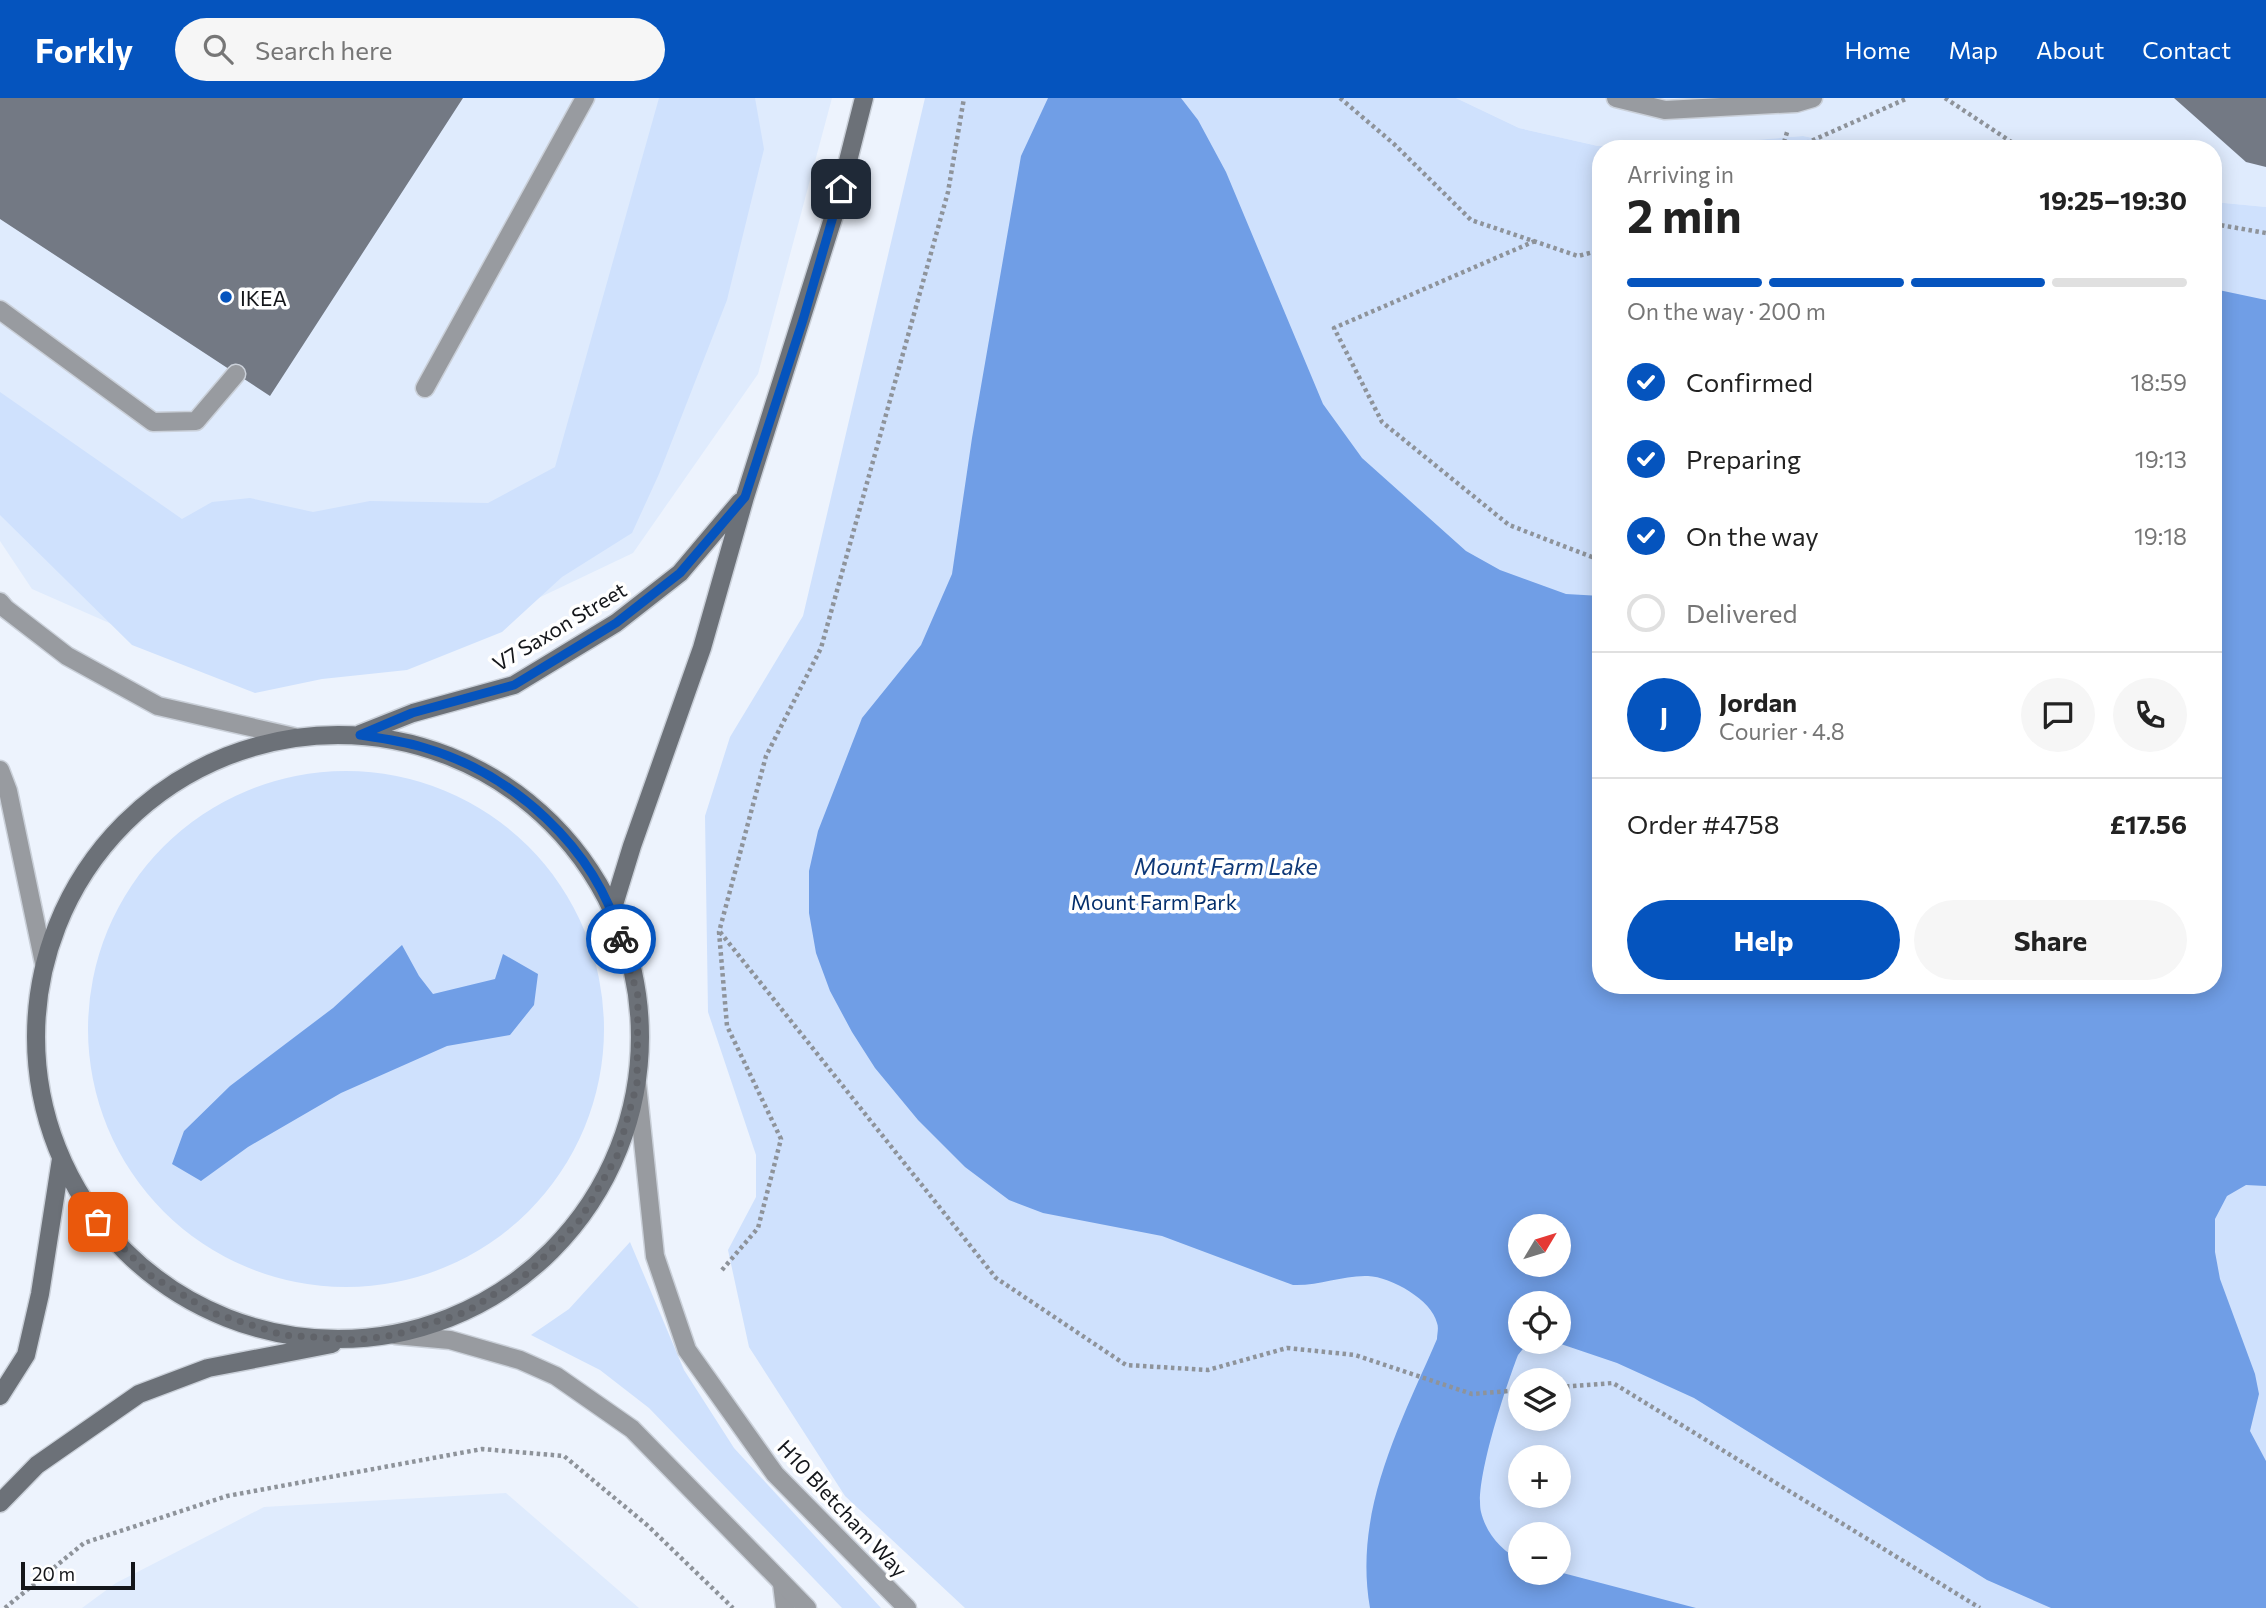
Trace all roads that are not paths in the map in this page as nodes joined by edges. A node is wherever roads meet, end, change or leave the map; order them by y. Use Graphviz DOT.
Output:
graph roads {
  1 [pos="585,98"];
  2 [pos="864,98"];
  3 [pos="1616,98"];
  4 [pos="1813,98"];
  5 [pos="1664,104"];
  6 [pos="0,310"];
  7 [pos="236,374"];
  8 [pos="425,388"];
  9 [pos="745,497"];
  10 [pos="0,603"];
  11 [pos="360,735"];
  12 [pos="294,737"];
  13 [pos="0,770"];
  14 [pos="612,911"];
  15 [pos="44,962"];
  16 [pos="637,1084"];
  17 [pos="61,1159"];
  18 [pos="395,1335"];
  19 [pos="356,1340"];
  20 [pos="0,1396"];
  21 [pos="0,1503"];
  22 [pos="782,1584"];
  23 [pos="785,1608"];
  24 [pos="807,1608"];
  25 [pos="907,1608"];
  1 -- 8 [label="street"];
  2 -- 9 [label="main road, V7 Saxon Street"];
  3 -- 5 [label="street"];
  4 -- 5 [label="street"];
  6 -- 7 [label="street"];
  9 -- 11 [label="main road, V7 Saxon Street"];
  9 -- 14 [label="main road, V7 Saxon Street"];
  10 -- 12 [label="street"];
  11 -- 12 [label="main road"];
  11 -- 14 [label="main road"];
  12 -- 15 [label="main road"];
  13 -- 15 [label="street"];
  14 -- 16 [label="main road"];
  15 -- 17 [label="main road"];
  16 -- 18 [label="main road"];
  16 -- 25 [label="street, H10 Bletcham Way"];
  17 -- 19 [label="main road"];
  17 -- 20 [label="main road"];
  18 -- 19 [label="main road"];
  18 -- 22 [label="street"];
  19 -- 21 [label="main road"];
  22 -- 23 [label="street"];
  22 -- 24 [label="street"];
}
